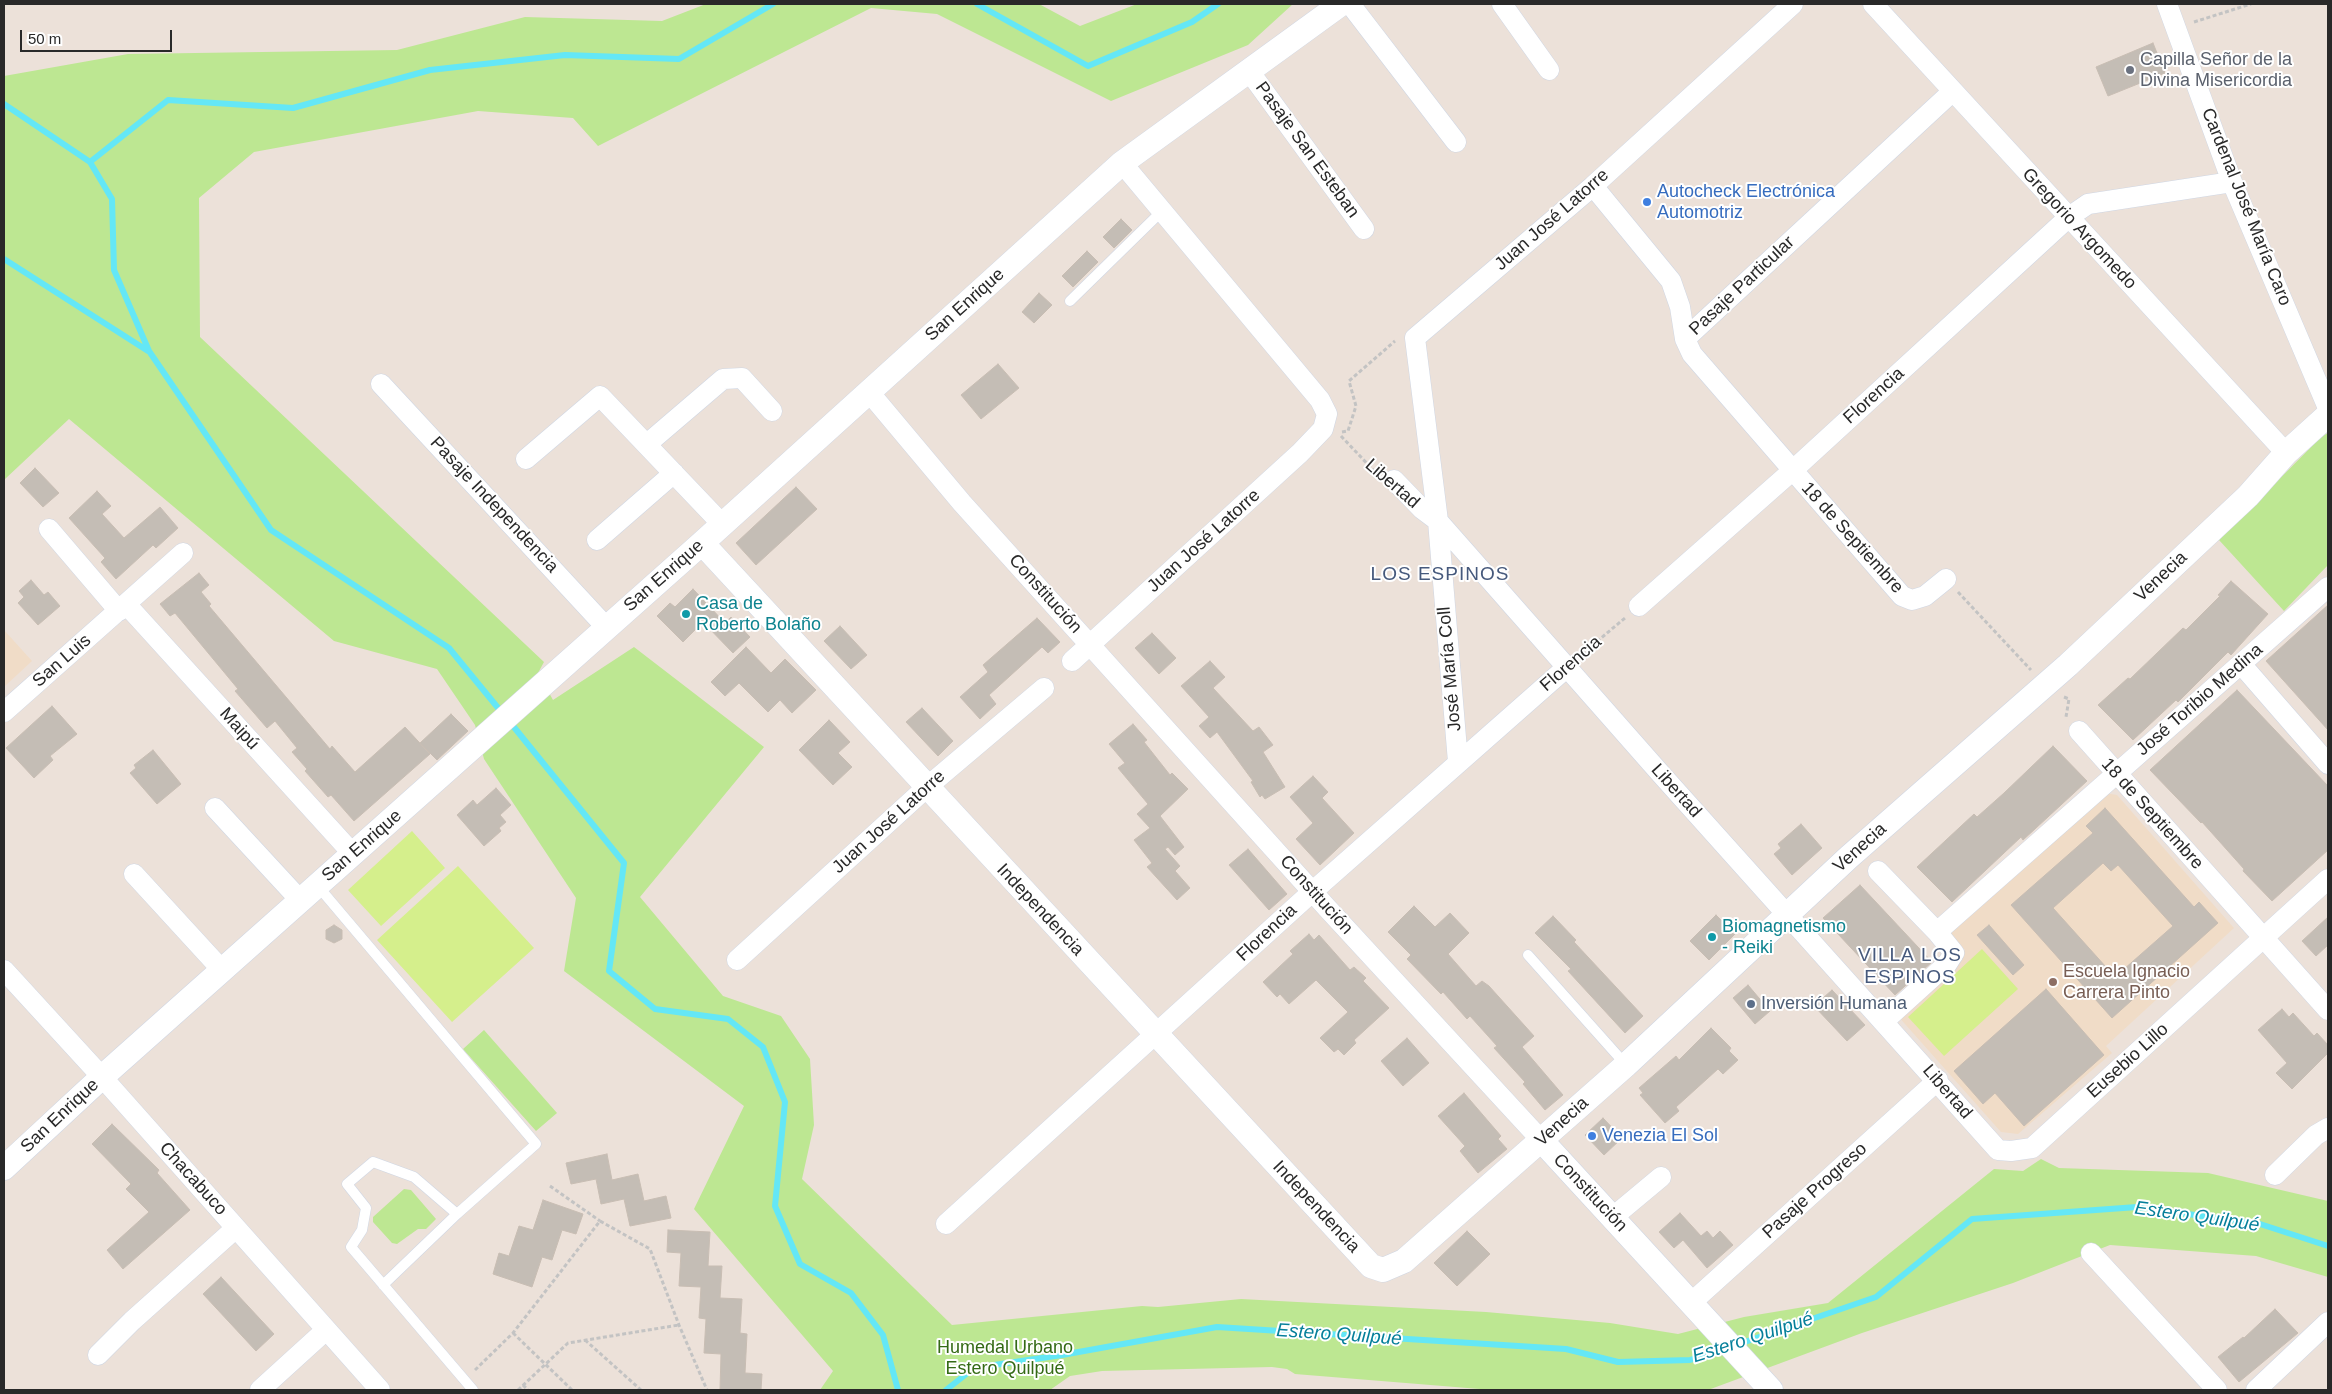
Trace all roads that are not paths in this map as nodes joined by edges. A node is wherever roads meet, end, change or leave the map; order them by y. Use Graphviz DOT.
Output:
graph roads {
  1 [pos="1341,4"];
  2 [pos="1350,4"];
  3 [pos="1502,4"];
  4 [pos="1793,4"];
  5 [pos="1873,4"];
  6 [pos="2168,4"];
  7 [pos="1549,70"];
  8 [pos="1249,71"];
  9 [pos="1953,91"];
  10 [pos="1456,142"];
  11 [pos="1122,163"];
  12 [pos="2232,182"];
  13 [pos="1593,186"];
  14 [pos="1162,211"];
  15 [pos="2069,218"];
  16 [pos="1364,229"];
  17 [pos="1070,301"];
  18 [pos="1415,338"];
  19 [pos="1685,338"];
  20 [pos="381,384"];
  21 [pos="869,392"];
  22 [pos="2328,408"];
  23 [pos="772,411"];
  24 [pos="2328,415"];
  25 [pos="647,444"];
  26 [pos="2286,453"];
  27 [pos="526,459"];
  28 [pos="1792,471"];
  29 [pos="674,473"];
  30 [pos="1394,480"];
  31 [pos="1438,520"];
  32 [pos="722,524"];
  33 [pos="49,529"];
  34 [pos="598,540"];
  35 [pos="702,543"];
  36 [pos="183,553"];
  37 [pos="1946,579"];
  38 [pos="2328,588"];
  39 [pos="1639,606"];
  40 [pos="123,607"];
  41 [pos="606,627"];
  42 [pos="1090,644"];
  43 [pos="1072,661"];
  44 [pos="2241,664"];
  45 [pos="1566,668"];
  46 [pos="1044,688"];
  47 [pos="4,712"];
  48 [pos="2079,731"];
  49 [pos="1458,762"];
  50 [pos="2328,764"];
  51 [pos="2116,774"];
  52 [pos="926,787"];
  53 [pos="215,808"];
  54 [pos="353,854"];
  55 [pos="1878,871"];
  56 [pos="134,874"];
  57 [pos="2328,879"];
  58 [pos="309,892"];
  59 [pos="1312,892"];
  60 [pos="1788,915"];
  61 [pos="1937,932"];
  62 [pos="2264,937"];
  63 [pos="1528,955"];
  64 [pos="737,960"];
  65 [pos="4,970"];
  66 [pos="222,970"];
  67 [pos="2328,1010"];
  68 [pos="1884,1021"];
  69 [pos="1156,1035"];
  70 [pos="1626,1065"];
  71 [pos="102,1077"];
  72 [pos="1938,1080"];
  73 [pos="2328,1128"];
  74 [pos="1542,1141"];
  75 [pos="2011,1151"];
  76 [pos="4,1168"];
  77 [pos="2275,1175"];
  78 [pos="1661,1177"];
  79 [pos="457,1214"];
  80 [pos="1613,1217"];
  81 [pos="946,1224"];
  82 [pos="236,1228"];
  83 [pos="2091,1252"];
  84 [pos="1383,1270"];
  85 [pos="383,1285"];
  86 [pos="1692,1302"];
  87 [pos="2328,1322"];
  88 [pos="326,1330"];
  89 [pos="98,1355"];
  90 [pos="1765,1386"];
  91 [pos="260,1390"];
  92 [pos="380,1390"];
  93 [pos="473,1390"];
  94 [pos="2218,1390"];
  95 [pos="2256,1390"];
  1 -- 8 [label="street, San Enrique"];
  2 -- 10 [label="street"];
  3 -- 7 [label="street"];
  4 -- 13 [label="street, Juan José Latorre"];
  5 -- 9 [label="street, Gregorio Argomedo"];
  6 -- 12 [label="street, Cardenal José María Caro"];
  8 -- 11 [label="street, San Enrique"];
  8 -- 16 [label="street, Pasaje San Esteban"];
  9 -- 15 [label="street, Gregorio Argomedo"];
  9 -- 19 [label="street, Pasaje Particular"];
  11 -- 14 [label="street"];
  11 -- 21 [label="street, San Enrique"];
  12 -- 15 [label="street, Florencia"];
  12 -- 22 [label="street, Cardenal José María Caro"];
  13 -- 18 [label="street, Juan José Latorre"];
  13 -- 19 [label="street, 18 de Septiembre"];
  14 -- 17 [label="lane"];
  14 -- 42 [label="street, Juan José Latorre"];
  15 -- 26 [label="street, Gregorio Argomedo"];
  15 -- 28 [label="street, Florencia"];
  18 -- 31 [label="street, José María Coll"];
  19 -- 28 [label="street, 18 de Septiembre"];
  20 -- 41 [label="street, Pasaje Independencia"];
  21 -- 32 [label="street, San Enrique"];
  21 -- 42 [label="street, Constitución"];
  23 -- 25 [label="street"];
  24 -- 26 [label="street, Venecia"];
  25 -- 27 [label="street"];
  25 -- 29 [label="street"];
  26 -- 60 [label="street, Venecia"];
  28 -- 37 [label="street, 18 de Septiembre"];
  28 -- 39 [label="street, Florencia"];
  29 -- 32 [label="street"];
  29 -- 34 [label="street"];
  30 -- 31 [label="street, Libertad"];
  31 -- 45 [label="street, Libertad"];
  31 -- 49 [label="street, José María Coll"];
  32 -- 35 [label="street, San Enrique"];
  33 -- 40 [label="street"];
  35 -- 41 [label="street, San Enrique"];
  35 -- 52 [label="street, Independencia"];
  36 -- 40 [label="street, San Luis"];
  38 -- 44 [label="street, José Toribio Medina"];
  40 -- 47 [label="street, San Luis"];
  40 -- 54 [label="street, Maipú"];
  41 -- 54 [label="street, San Enrique"];
  42 -- 43 [label="street, Juan José Latorre"];
  42 -- 59 [label="street, Constitución"];
  44 -- 50 [label="street"];
  44 -- 51 [label="street, José Toribio Medina"];
  45 -- 49 [label="street, Florencia"];
  45 -- 60 [label="street, Libertad"];
  46 -- 52 [label="street, Juan José Latorre"];
  48 -- 51 [label="street, 18 de Septiembre"];
  49 -- 59 [label="street, Florencia"];
  51 -- 61 [label="street, José Toribio Medina"];
  51 -- 62 [label="street, 18 de Septiembre"];
  52 -- 64 [label="street, Juan José Latorre"];
  52 -- 69 [label="street, Independencia"];
  53 -- 58 [label="street"];
  54 -- 58 [label="street, San Enrique"];
  55 -- 61 [label="street"];
  56 -- 66 [label="street"];
  57 -- 62 [label="street, Eusebio Lillo"];
  58 -- 66 [label="street, San Enrique"];
  58 -- 79 [label="lane"];
  59 -- 69 [label="street, Florencia"];
  59 -- 74 [label="street, Constitución"];
  60 -- 68 [label="street, Libertad"];
  60 -- 70 [label="street, Venecia"];
  61 -- 68 [label="street"];
  62 -- 67 [label="street, 18 de Septiembre"];
  62 -- 75 [label="street, Eusebio Lillo"];
  63 -- 70 [label="lane"];
  65 -- 71 [label="street, Chacabuco"];
  66 -- 71 [label="street, San Enrique"];
  68 -- 72 [label="street, Libertad"];
  69 -- 81 [label="street, Florencia"];
  69 -- 84 [label="street, Independencia"];
  70 -- 74 [label="street, Venecia"];
  71 -- 76 [label="street, San Enrique"];
  71 -- 82 [label="street, Chacabuco"];
  72 -- 75 [label="street, Libertad"];
  72 -- 86 [label="street, Pasaje Progreso"];
  73 -- 77 [label="street"];
  74 -- 80 [label="street, Constitución"];
  74 -- 84 [label="street, Venecia"];
  78 -- 80 [label="street"];
  79 -- 85 [label="lane"];
  79 -- 85 [label="lane"];
  80 -- 86 [label="street, Constitución"];
  82 -- 88 [label="street, Chacabuco"];
  82 -- 89 [label="street"];
  83 -- 94 [label="street"];
  85 -- 93 [label="lane"];
  86 -- 90 [label="street, Constitución"];
  87 -- 95 [label="street"];
  88 -- 91 [label="street"];
  88 -- 92 [label="street, Chacabuco"];
}
